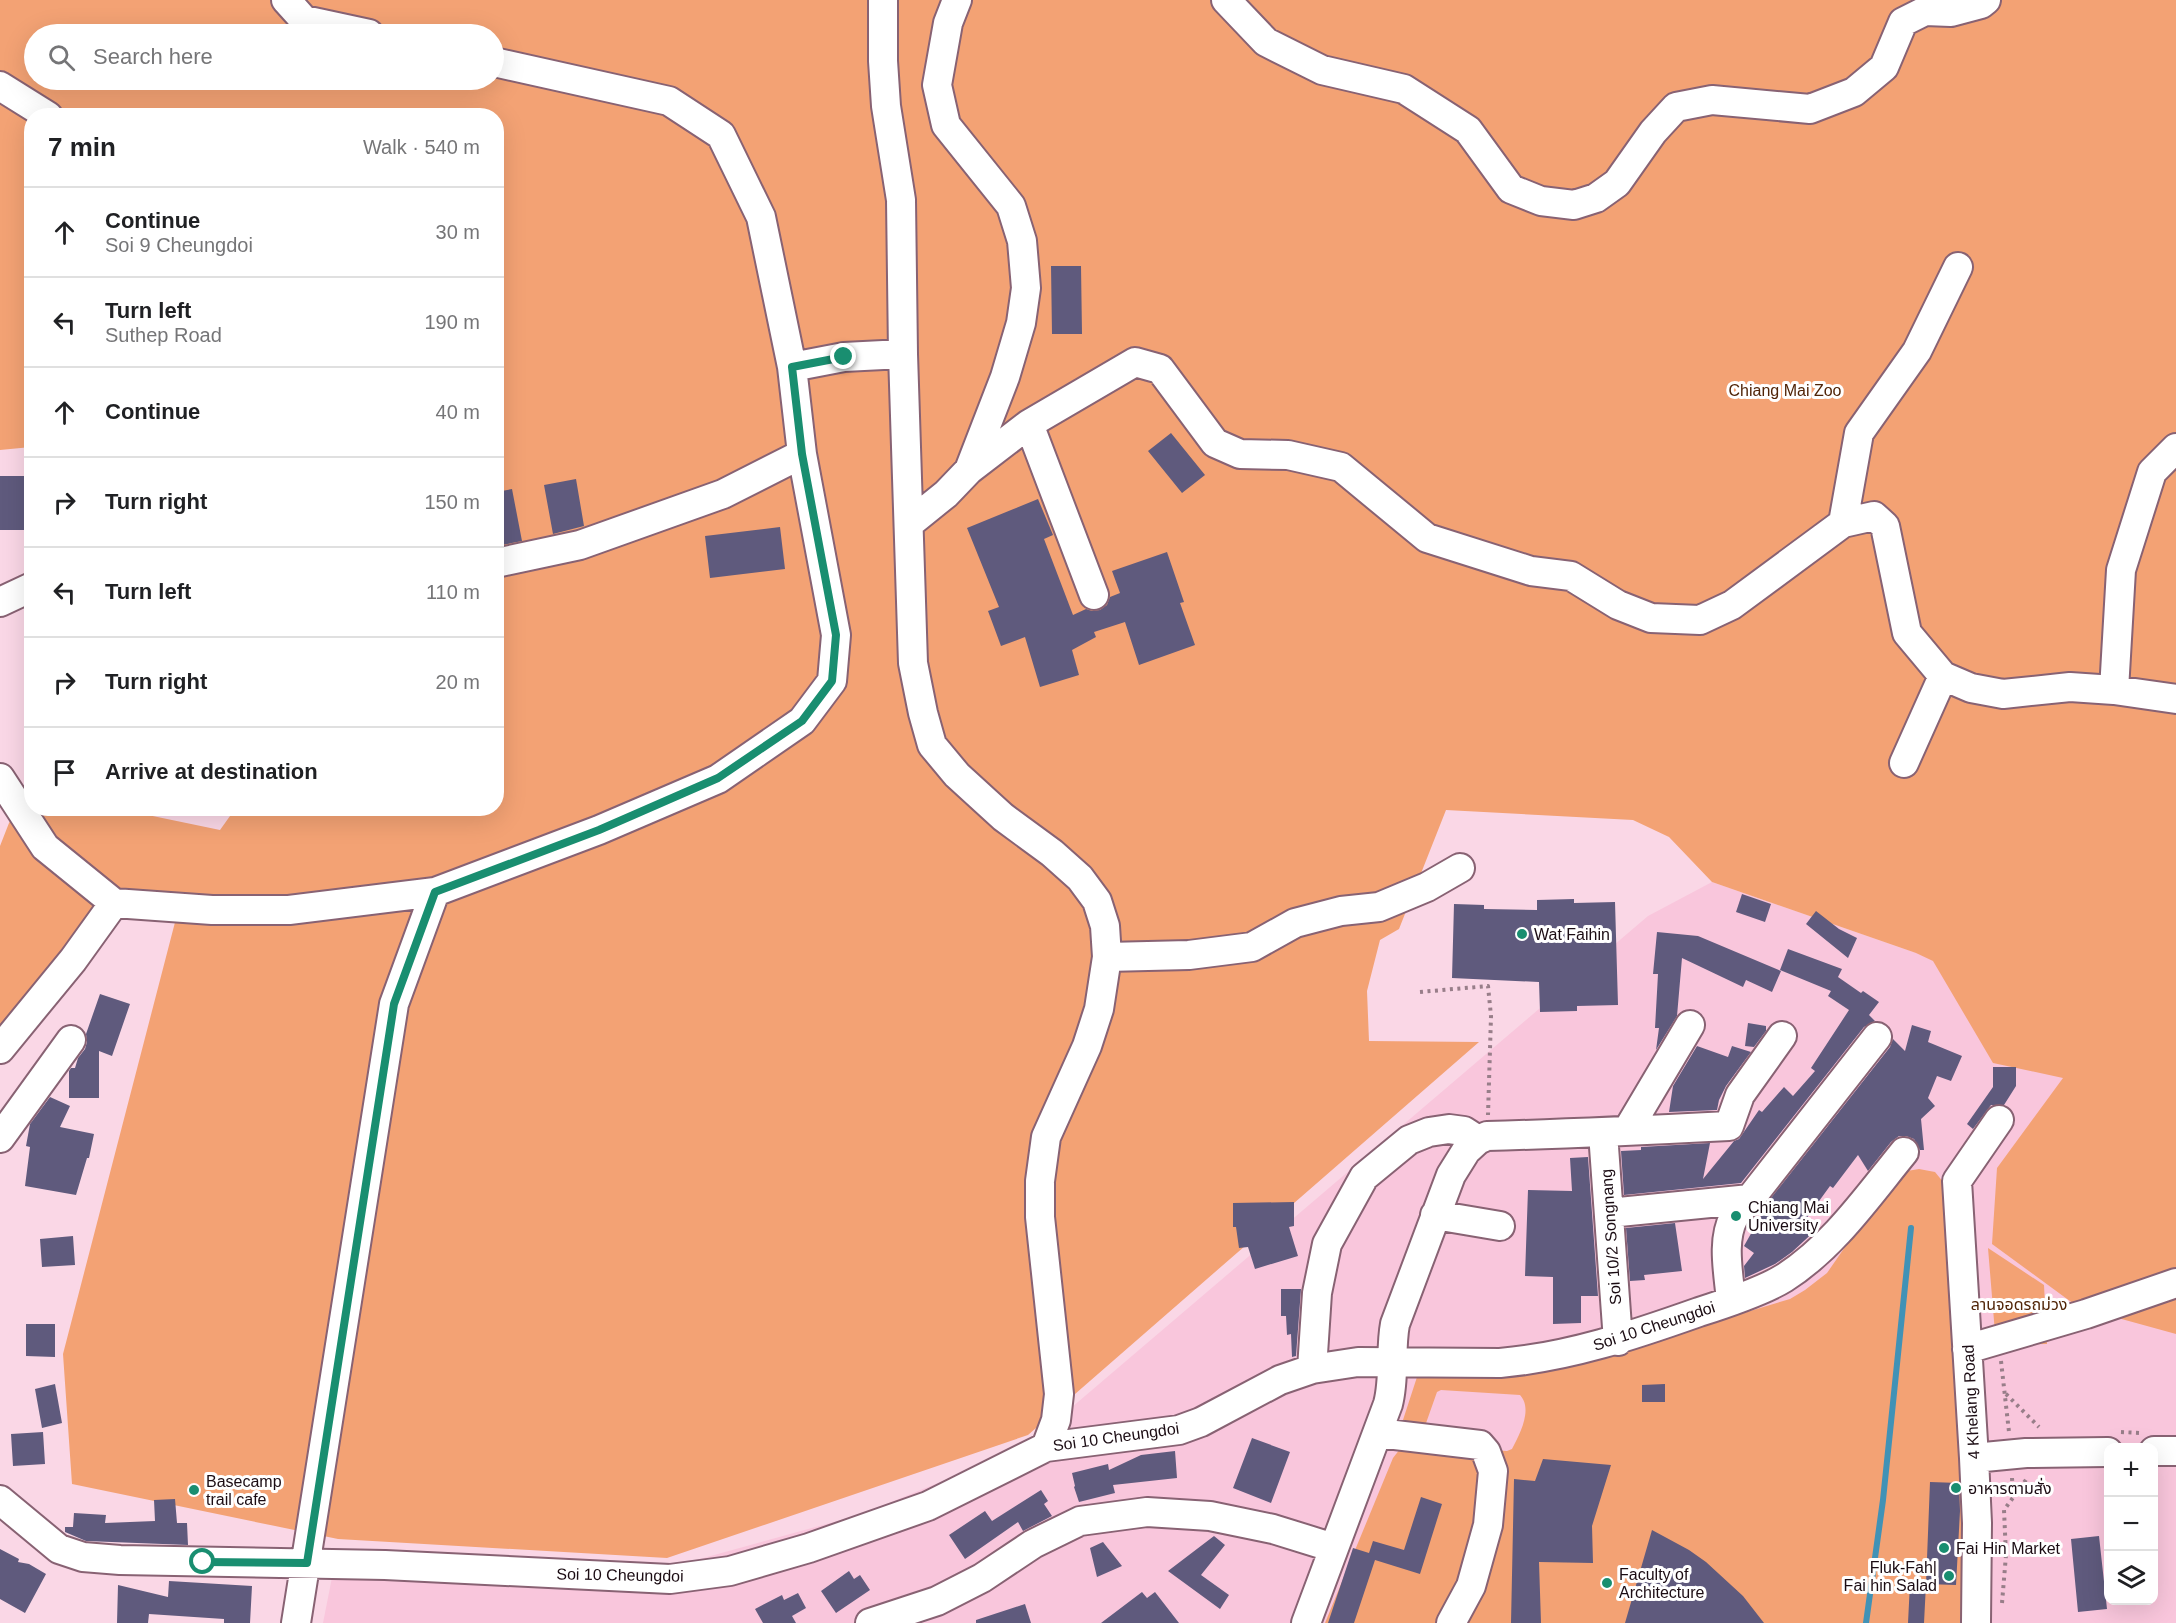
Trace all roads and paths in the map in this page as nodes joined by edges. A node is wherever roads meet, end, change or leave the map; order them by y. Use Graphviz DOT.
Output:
graph roads {
  1 [pos="286,0"];
  2 [pos="883,0"];
  3 [pos="957,0"];
  4 [pos="1226,0"];
  5 [pos="1986,0"];
  6 [pos="323,24"];
  7 [pos="504,64"];
  8 [pos="0,86"];
  9 [pos="35,108"];
  10 [pos="1958,267"];
  11 [pos="903,354"];
  12 [pos="792,367"];
  13 [pos="1029,424"];
  14 [pos="2176,448"];
  15 [pos="802,454"];
  16 [pos="969,470"];
  17 [pos="909,523"];
  18 [pos="1843,523"];
  19 [pos="504,561"];
  20 [pos="24,591"];
  21 [pos="1094,595"];
  22 [pos="0,602"];
  23 [pos="1943,676"];
  24 [pos="2114,690"];
  25 [pos="2176,699"];
  26 [pos="1904,763"];
  27 [pos="0,778"];
  28 [pos="24,815"];
  29 [pos="25,816"];
  30 [pos="1460,868"];
  31 [pos="435,892"];
  32 [pos="114,903"];
  33 [pos="1107,957"];
  34 [pos="1420,992"];
  35 [pos="1690,1025"];
  36 [pos="1782,1036"];
  37 [pos="1877,1037"];
  38 [pos="71,1040"];
  39 [pos="0,1049"];
  40 [pos="1999,1120"];
  41 [pos="1615,1132"];
  42 [pos="0,1138"];
  43 [pos="1482,1138"];
  44 [pos="1904,1152"];
  45 [pos="1750,1199"];
  46 [pos="1609,1214"];
  47 [pos="1435,1215"];
  48 [pos="1500,1226"];
  49 [pos="2176,1283"];
  50 [pos="1731,1301"];
  51 [pos="1998,1340"];
  52 [pos="1618,1341"];
  53 [pos="1967,1349"];
  54 [pos="1391,1362"];
  55 [pos="1312,1369"];
  56 [pos="1378,1433"];
  57 [pos="1046,1447"];
  58 [pos="2158,1451"];
  59 [pos="2176,1451"];
  60 [pos="2104,1453"];
  61 [pos="1974,1458"];
  62 [pos="2021,1464"];
  63 [pos="2013,1495"];
  64 [pos="0,1500"];
  65 [pos="1334,1548"];
  66 [pos="307,1563"];
  67 [pos="2002,1609"];
  68 [pos="296,1623"];
  69 [pos="870,1623"];
  70 [pos="1306,1623"];
  71 [pos="1451,1623"];
  72 [pos="1977,1623"];
  1 -- 6 [label="street"];
  2 -- 11 [label="street"];
  3 -- 16 [label="street"];
  4 -- 5 [label="street"];
  7 -- 12 [label="street"];
  8 -- 9 [label="street"];
  10 -- 18 [label="street"];
  11 -- 12 [label="street"];
  11 -- 17 [label="street"];
  12 -- 15 [label="street"];
  13 -- 16 [label="street"];
  13 -- 18 [label="street"];
  13 -- 21 [label="street"];
  14 -- 24 [label="street"];
  15 -- 19 [label="street"];
  15 -- 31 [label="street"];
  16 -- 17 [label="street"];
  17 -- 33 [label="street"];
  18 -- 23 [label="street"];
  20 -- 22 [label="street"];
  23 -- 24 [label="street"];
  23 -- 26 [label="street"];
  24 -- 25 [label="street"];
  27 -- 28 [label="street"];
  29 -- 32 [label="street"];
  30 -- 33 [label="street"];
  31 -- 32 [label="street"];
  31 -- 66 [label="street"];
  32 -- 39 [label="street"];
  33 -- 57 [label="street"];
  34 -- 43 [label="path"];
  35 -- 41 [label="street"];
  36 -- 41 [label="street"];
  37 -- 45 [label="street"];
  38 -- 42 [label="street"];
  40 -- 53 [label="street, 4 Khelang Road"];
  41 -- 43 [label="street"];
  41 -- 46 [label="street, Soi 10/2 Songnang"];
  43 -- 47 [label="street"];
  43 -- 55 [label="street"];
  44 -- 50 [label="street, Soi 10 Cheungdoi"];
  45 -- 46 [label="street"];
  45 -- 50 [label="street"];
  46 -- 52 [label="street, Soi 10/2 Songnang"];
  47 -- 48 [label="street"];
  47 -- 54 [label="street"];
  49 -- 51 [label="street"];
  50 -- 52 [label="street, Soi 10 Cheungdoi"];
  51 -- 53 [label="street"];
  51 -- 62 [label="path"];
  52 -- 54 [label="street, Soi 10 Cheungdoi"];
  53 -- 61 [label="street, 4 Khelang Road"];
  54 -- 55 [label="street, Soi 10 Cheungdoi"];
  54 -- 56 [label="street"];
  55 -- 57 [label="street, Soi 10 Cheungdoi"];
  56 -- 65 [label="street"];
  56 -- 71 [label="street"];
  57 -- 66 [label="street, Soi 10 Cheungdoi"];
  58 -- 59 [label="street"];
  60 -- 62 [label="street"];
  61 -- 62 [label="street"];
  61 -- 72 [label="street, 4 Khelang Road"];
  62 -- 63 [label="path"];
  62 -- 63 [label="path"];
  63 -- 67 [label="path"];
  64 -- 66 [label="street, Soi 10 Cheungdoi"];
  65 -- 69 [label="street"];
  65 -- 70 [label="street"];
  66 -- 68 [label="street"];
}
